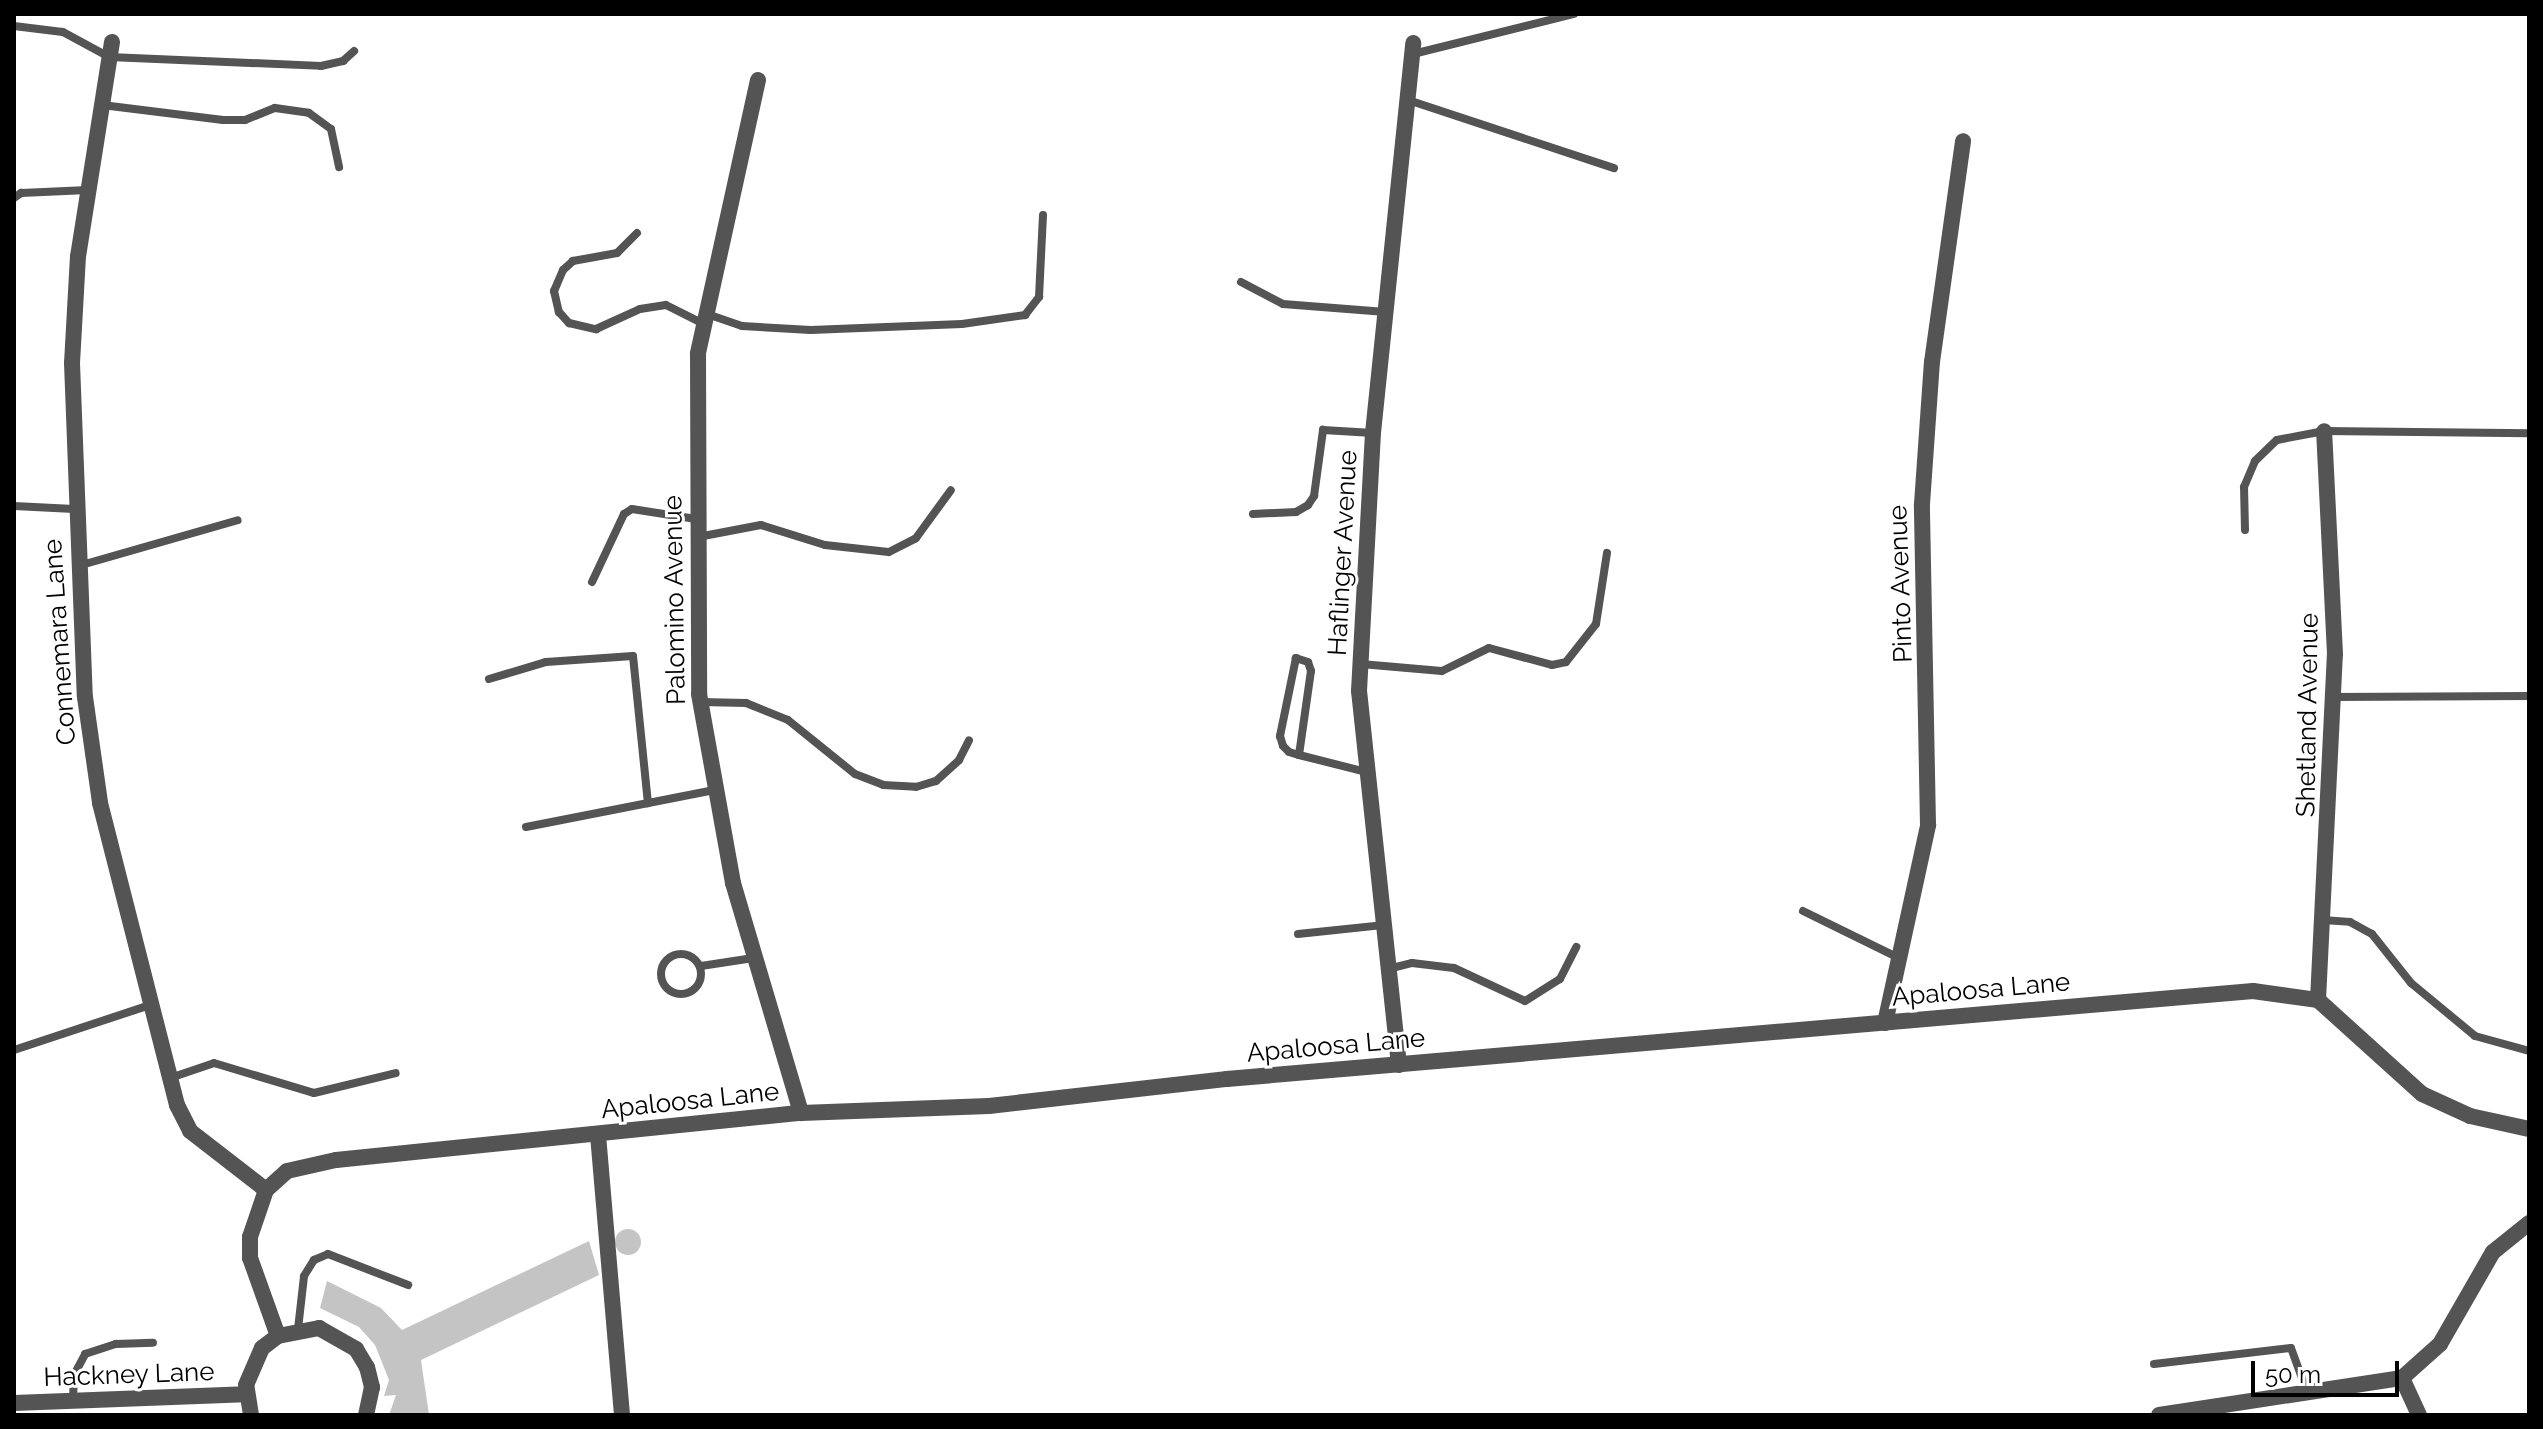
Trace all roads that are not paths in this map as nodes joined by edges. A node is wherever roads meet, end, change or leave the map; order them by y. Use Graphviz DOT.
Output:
graph roads {
  1 [pos="1574,14"];
  2 [pos="14,26"];
  3 [pos="1412,49"];
  4 [pos="110,50"];
  5 [pos="354,51"];
  6 [pos="758,80"];
  7 [pos="1408,100"];
  8 [pos="101,105"];
  9 [pos="1963,141"];
  10 [pos="339,167"];
  11 [pos="1614,168"];
  12 [pos="88,190"];
  13 [pos="14,198"];
  14 [pos="1043,215"];
  15 [pos="637,233"];
  16 [pos="1241,282"];
  17 [pos="1386,312"];
  18 [pos="705,319"];
  19 [pos="2324,431"];
  20 [pos="1373,433"];
  21 [pos="2529,433"];
  22 [pos="951,490"];
  23 [pos="14,506"];
  24 [pos="74,509"];
  25 [pos="1253,514"];
  26 [pos="696,519"];
  27 [pos="238,520"];
  28 [pos="2245,530"];
  29 [pos="696,538"];
  30 [pos="1607,553"];
  31 [pos="77,566"];
  32 [pos="592,582"];
  33 [pos="1360,664"];
  34 [pos="489,679"];
  35 [pos="2529,696"];
  36 [pos="2333,697"];
  37 [pos="700,702"];
  38 [pos="969,740"];
  39 [pos="1299,755"];
  40 [pos="1366,772"];
  41 [pos="714,790"];
  42 [pos="648,803"];
  43 [pos="526,827"];
  44 [pos="1803,911"];
  45 [pos="2322,920"];
  46 [pos="1383,925"];
  47 [pos="1298,934"];
  48 [pos="1576,947"];
  49 [pos="753,958"];
  50 [pos="1900,959"];
  51 [pos="701,966"];
  52 [pos="1388,969"];
  53 [pos="2318,1000"];
  54 [pos="150,1005"];
  55 [pos="1885,1023"];
  56 [pos="14,1050"];
  57 [pos="2529,1051"];
  58 [pos="1399,1065"];
  59 [pos="396,1073"];
  60 [pos="170,1078"];
  61 [pos="801,1113"];
  62 [pos="2529,1129"];
  63 [pos="598,1135"];
  64 [pos="266,1190"];
  65 [pos="2529,1223"];
  66 [pos="408,1285"];
  67 [pos="298,1329"];
  68 [pos="278,1336"];
  69 [pos="153,1343"];
  70 [pos="2154,1364"];
  71 [pos="2402,1378"];
  72 [pos="2307,1393"];
  73 [pos="245,1394"];
  74 [pos="73,1402"];
  75 [pos="14,1403"];
  76 [pos="251,1415"];
  77 [pos="366,1415"];
  78 [pos="622,1415"];
  79 [pos="2159,1415"];
  80 [pos="2419,1415"];
  1 -- 3 [label="lane"];
  2 -- 4 [label="lane"];
  3 -- 7 [label="street, Haflinger Avenue"];
  4 -- 5 [label="lane"];
  4 -- 8 [label="street, Connemara Lane"];
  6 -- 18 [label="street, Palomino Avenue"];
  7 -- 11 [label="lane"];
  7 -- 17 [label="street, Haflinger Avenue"];
  8 -- 10 [label="lane"];
  8 -- 12 [label="street, Connemara Lane"];
  9 -- 50 [label="street, Pinto Avenue"];
  12 -- 13 [label="lane"];
  12 -- 24 [label="street, Connemara Lane"];
  14 -- 18 [label="lane"];
  15 -- 18 [label="lane"];
  16 -- 17 [label="lane"];
  17 -- 20 [label="street, Haflinger Avenue"];
  18 -- 26 [label="street, Palomino Avenue"];
  19 -- 21 [label="lane"];
  19 -- 28 [label="lane"];
  19 -- 36 [label="street, Shetland Avenue"];
  20 -- 25 [label="lane"];
  20 -- 33 [label="street, Haflinger Avenue"];
  22 -- 29 [label="lane"];
  23 -- 24 [label="lane"];
  24 -- 31 [label="street, Connemara Lane"];
  26 -- 29 [label="street, Palomino Avenue"];
  26 -- 32 [label="lane"];
  27 -- 31 [label="lane"];
  29 -- 37 [label="street, Palomino Avenue"];
  30 -- 33 [label="lane"];
  31 -- 54 [label="street, Connemara Lane"];
  33 -- 40 [label="street, Haflinger Avenue"];
  34 -- 42 [label="lane"];
  35 -- 36 [label="lane"];
  36 -- 45 [label="street, Shetland Avenue"];
  37 -- 38 [label="lane"];
  37 -- 41 [label="street, Palomino Avenue"];
  39 -- 39 [label="lane"];
  39 -- 40 [label="lane"];
  40 -- 46 [label="street, Haflinger Avenue"];
  41 -- 42 [label="lane"];
  41 -- 49 [label="street, Palomino Avenue"];
  42 -- 43 [label="lane"];
  44 -- 50 [label="lane"];
  45 -- 53 [label="street, Shetland Avenue"];
  45 -- 57 [label="lane"];
  46 -- 47 [label="lane"];
  46 -- 52 [label="street, Haflinger Avenue"];
  48 -- 52 [label="lane"];
  49 -- 51 [label="lane"];
  49 -- 61 [label="street, Palomino Avenue"];
  50 -- 55 [label="street, Pinto Avenue"];
  51 -- 51 [label="lane"];
  52 -- 58 [label="street, Haflinger Avenue"];
  53 -- 55 [label="street, Apaloosa Lane"];
  53 -- 62 [label="street"];
  54 -- 56 [label="lane"];
  54 -- 60 [label="street, Connemara Lane"];
  55 -- 58 [label="street, Apaloosa Lane"];
  58 -- 61 [label="street, Apaloosa Lane"];
  59 -- 60 [label="lane"];
  60 -- 64 [label="street, Connemara Lane"];
  61 -- 63 [label="street, Apaloosa Lane"];
  63 -- 64 [label="street, Apaloosa Lane"];
  63 -- 78 [label="street"];
  64 -- 68 [label="street"];
  65 -- 71 [label="street"];
  66 -- 67 [label="lane"];
  67 -- 68 [label="street"];
  67 -- 77 [label="street"];
  68 -- 73 [label="street"];
  69 -- 74 [label="lane"];
  70 -- 72 [label="lane"];
  71 -- 72 [label="street"];
  71 -- 80 [label="street"];
  72 -- 79 [label="street"];
  73 -- 74 [label="street, Hackney Lane"];
  73 -- 76 [label="street"];
  74 -- 75 [label="street, Hackney Lane"];
}
